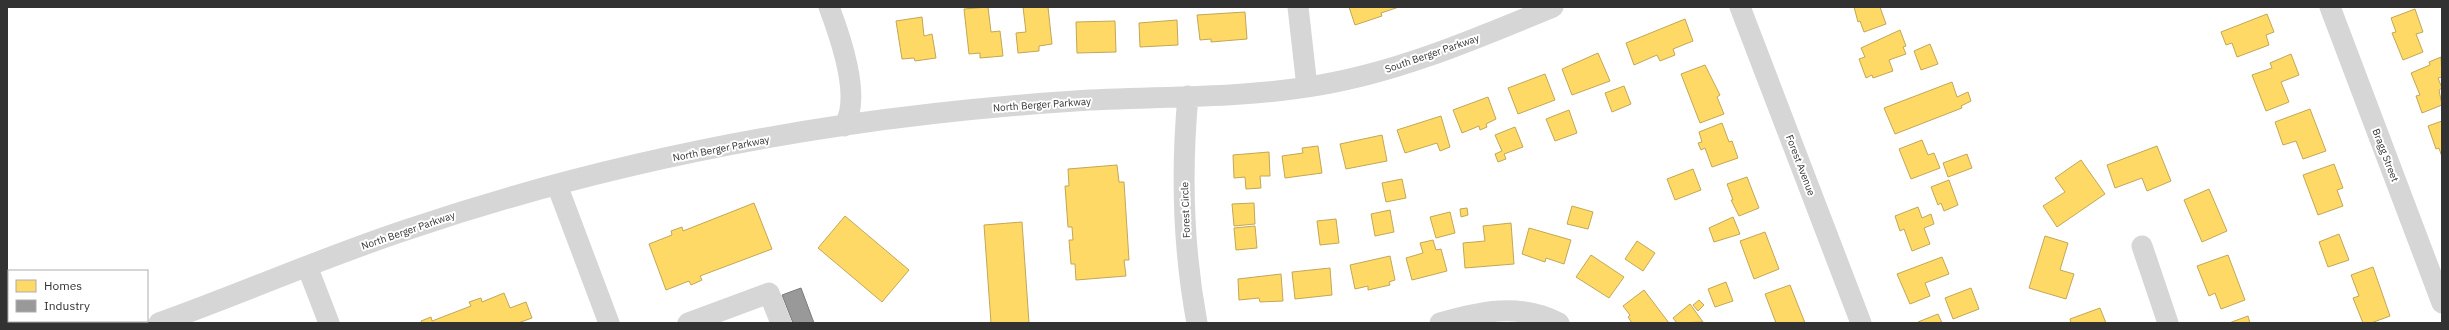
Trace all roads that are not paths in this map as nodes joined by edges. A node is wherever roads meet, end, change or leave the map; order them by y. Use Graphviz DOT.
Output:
graph roads {
  1 [pos="829,7"];
  2 [pos="1298,7"];
  3 [pos="1553,7"];
  4 [pos="1740,7"];
  5 [pos="2330,7"];
  6 [pos="1307,87"];
  7 [pos="1188,96"];
  8 [pos="844,126"];
  9 [pos="557,185"];
  10 [pos="2142,246"];
  11 [pos="307,266"];
  12 [pos="2442,303"];
  13 [pos="159,323"];
  14 [pos="329,323"];
  15 [pos="609,323"];
  16 [pos="688,323"];
  17 [pos="781,323"];
  18 [pos="1197,323"];
  19 [pos="1440,323"];
  20 [pos="1559,323"];
  21 [pos="1861,323"];
  22 [pos="2168,323"];
  1 -- 8 [label="street"];
  2 -- 6 [label="street"];
  3 -- 6 [label="street, South Berger Parkway"];
  4 -- 21 [label="street, Forest Avenue"];
  5 -- 12 [label="street, Bragg Street"];
  6 -- 7 [label="street, North Berger Parkway"];
  7 -- 8 [label="street, North Berger Parkway"];
  7 -- 18 [label="street, Forest Circle"];
  8 -- 9 [label="street, North Berger Parkway"];
  9 -- 11 [label="street, North Berger Parkway"];
  9 -- 15 [label="street"];
  10 -- 22 [label="street"];
  11 -- 13 [label="street, North Berger Parkway"];
  11 -- 14 [label="street"];
  16 -- 17 [label="street"];
  19 -- 20 [label="street"];
}
